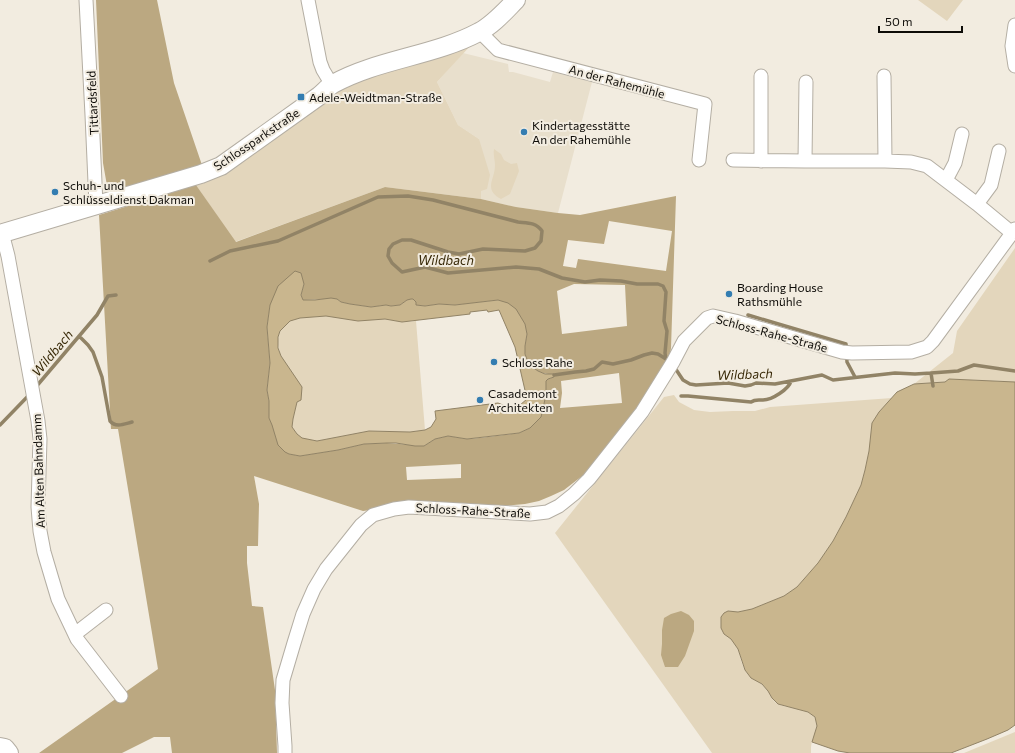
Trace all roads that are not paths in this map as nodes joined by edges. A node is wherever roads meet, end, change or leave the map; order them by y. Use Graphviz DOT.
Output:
graph roads {
  1 [pos="86,0"];
  2 [pos="308,0"];
  3 [pos="516,0"];
  4 [pos="1015,25"];
  5 [pos="480,32"];
  6 [pos="1015,66"];
  7 [pos="761,76"];
  8 [pos="884,76"];
  9 [pos="806,82"];
  10 [pos="332,85"];
  11 [pos="962,134"];
  12 [pos="999,151"];
  13 [pos="699,160"];
  14 [pos="733,160"];
  15 [pos="761,161"];
  16 [pos="805,161"];
  17 [pos="885,161"];
  18 [pos="946,180"];
  19 [pos="977,204"];
  20 [pos="96,205"];
  21 [pos="1014,231"];
  22 [pos="1,234"];
  23 [pos="106,610"];
  24 [pos="75,634"];
  25 [pos="121,696"];
  26 [pos="0,747"];
  27 [pos="9,753"];
  28 [pos="285,753"];
  1 -- 20 [label="street, Tittardsfeld"];
  2 -- 10 [label="street"];
  3 -- 5 [label="street, Schlossparkstraße"];
  4 -- 6 [label="street"];
  5 -- 10 [label="street, Schlossparkstraße"];
  5 -- 13 [label="street, An der Rahemühle"];
  7 -- 15 [label="street"];
  8 -- 17 [label="street"];
  9 -- 16 [label="street"];
  10 -- 20 [label="street, Schlossparkstraße"];
  11 -- 18 [label="street"];
  12 -- 19 [label="street"];
  14 -- 15 [label="street"];
  15 -- 16 [label="street"];
  16 -- 17 [label="street"];
  17 -- 18 [label="street"];
  18 -- 19 [label="street"];
  19 -- 21 [label="street"];
  20 -- 22 [label="street, Schlossparkstraße"];
  21 -- 28 [label="street, Schloss-Rahe-Straße"];
  22 -- 24 [label="street, Am Alten Bahndamm"];
  23 -- 24 [label="street"];
  24 -- 25 [label="street, Am Alten Bahndamm"];
  26 -- 27 [label="street"];
}
